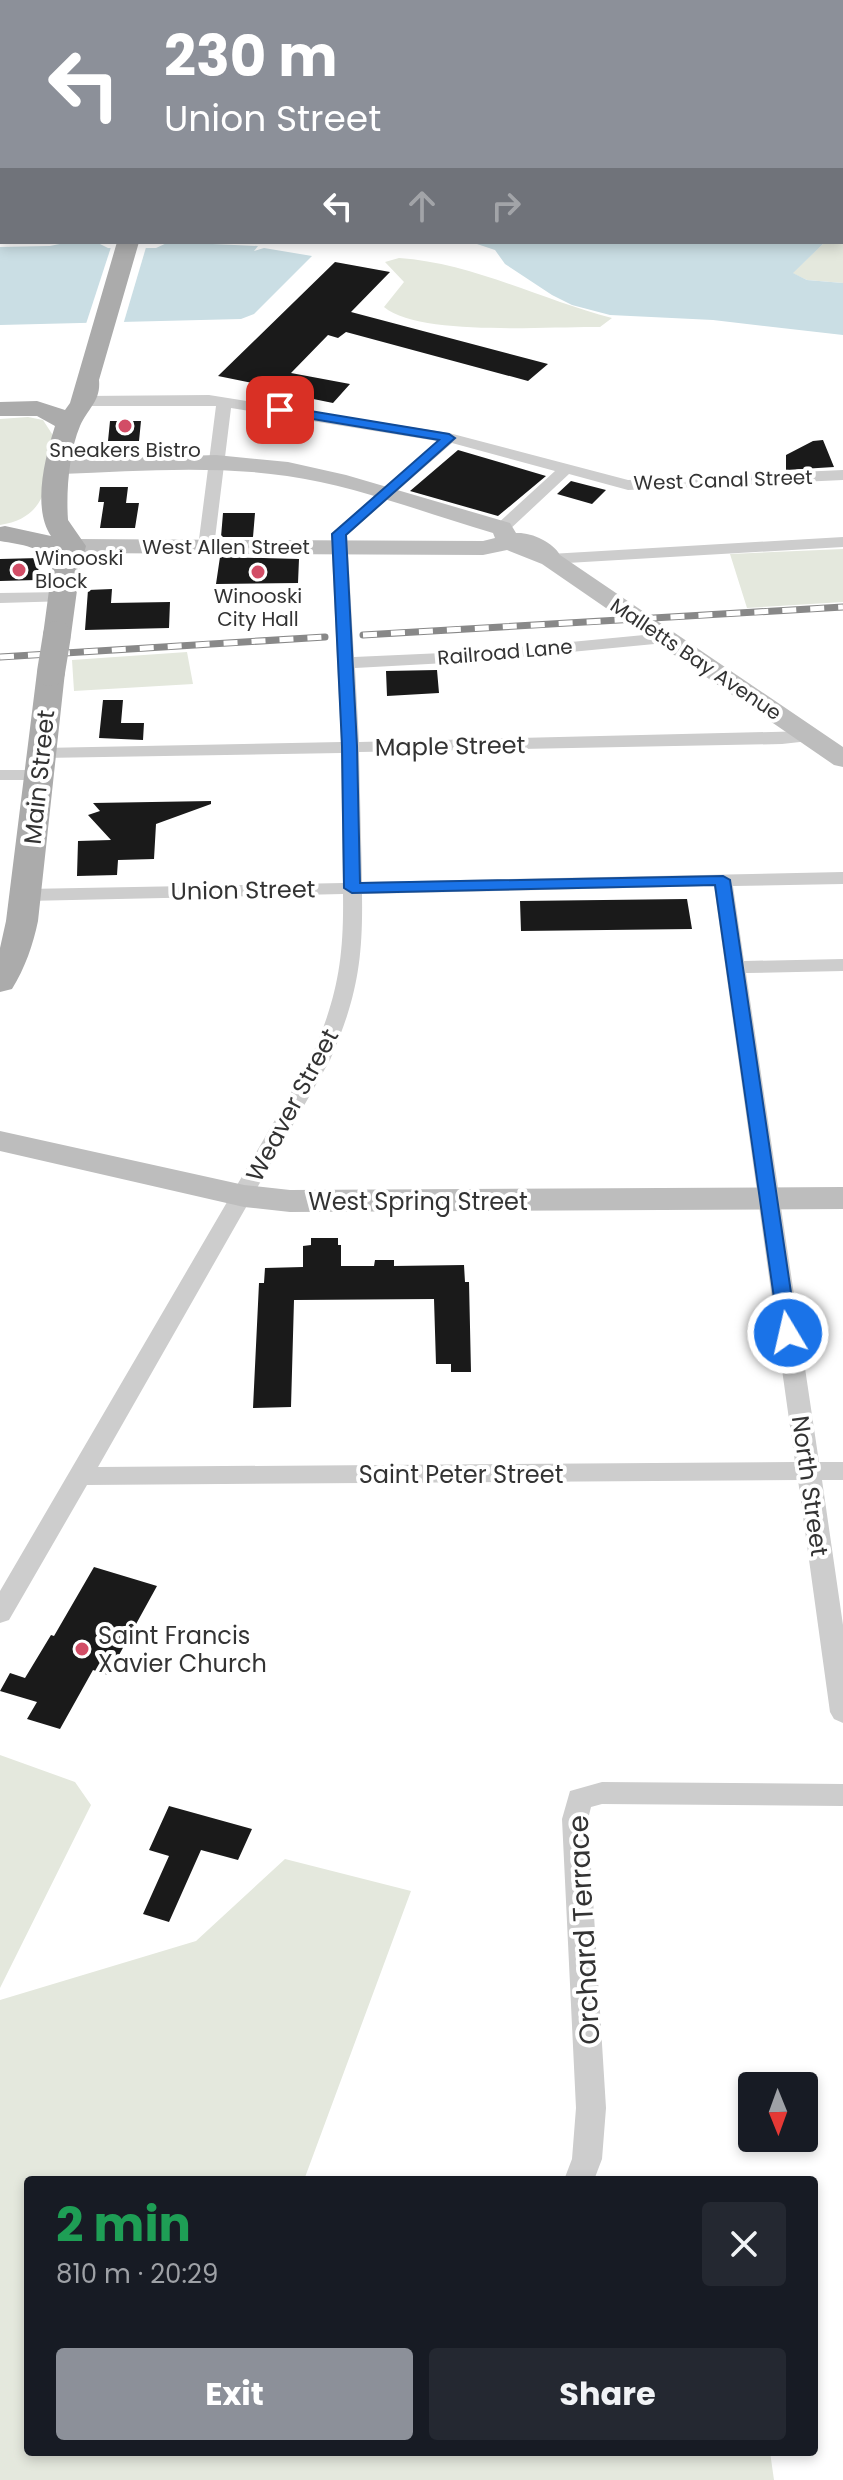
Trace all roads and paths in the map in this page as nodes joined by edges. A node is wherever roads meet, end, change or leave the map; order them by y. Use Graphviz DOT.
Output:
graph roads {
  1 [pos="127,244"];
  2 [pos="86,390"];
  3 [pos="224,405"];
  4 [pos="34,408"];
  5 [pos="0,409"];
  6 [pos="68,425"];
  7 [pos="449,438"];
  8 [pos="216,462"];
  9 [pos="69,467"];
  10 [pos="565,470"];
  11 [pos="843,475"];
  12 [pos="385,494"];
  13 [pos="53,509"];
  14 [pos="3,534"];
  15 [pos="510,535"];
  16 [pos="843,542"];
  17 [pos="206,547"];
  18 [pos="340,547"];
  19 [pos="69,557"];
  20 [pos="550,559"];
  21 [pos="63,597"];
  22 [pos="0,598"];
  23 [pos="665,638"];
  24 [pos="345,663"];
  25 [pos="809,736"];
  26 [pos="350,746"];
  27 [pos="843,759"];
  28 [pos="41,764"];
  29 [pos="0,775"];
  30 [pos="843,878"];
  31 [pos="723,880"];
  32 [pos="352,888"];
  33 [pos="17,912"];
  34 [pos="843,965"];
  35 [pos="734,967"];
  36 [pos="0,982"];
  37 [pos="0,1141"];
  38 [pos="244,1196"];
  39 [pos="767,1198"];
  40 [pos="843,1198"];
  41 [pos="843,1471"];
  42 [pos="808,1472"];
  43 [pos="79,1476"];
  44 [pos="0,1613"];
  45 [pos="843,1712"];
  46 [pos="843,1795"];
  47 [pos="581,2176"];
  1 -- 2 [label="main road"];
  2 -- 3 [label="street, West Canal Street"];
  2 -- 4 [label="main road"];
  2 -- 6 [label="main road"];
  3 -- 7 [label="street, West Canal Street"];
  3 -- 8 [label="street"];
  4 -- 5 [label="main road"];
  4 -- 6 [label="main road"];
  6 -- 9 [label="main road"];
  7 -- 10 [label="street, West Canal Street"];
  7 -- 12 [label="street"];
  8 -- 9 [label="street, Malletts Bay Avenue"];
  8 -- 12 [label="street, Malletts Bay Avenue"];
  8 -- 17 [label="street"];
  9 -- 13 [label="main road"];
  10 -- 11 [label="street, West Canal Street"];
  10 -- 15 [label="street"];
  12 -- 15 [label="street, Malletts Bay Avenue"];
  12 -- 18 [label="street"];
  13 -- 14 [label="main road"];
  13 -- 19 [label="main road"];
  14 -- 19 [label="main road"];
  15 -- 18 [label="street, West Allen Street"];
  15 -- 20 [label="street, Malletts Bay Avenue"];
  16 -- 20 [label="street"];
  17 -- 18 [label="street, West Allen Street"];
  17 -- 19 [label="street, West Allen Street"];
  18 -- 24 [label="street, Weaver Street"];
  19 -- 21 [label="main road, Main Street"];
  20 -- 23 [label="street, Malletts Bay Avenue"];
  21 -- 22 [label="street"];
  21 -- 28 [label="main road, Main Street, bridge"];
  23 -- 24 [label="street, Railroad Lane"];
  23 -- 25 [label="street, Malletts Bay Avenue"];
  24 -- 26 [label="street, Weaver Street"];
  25 -- 26 [label="street, Maple Street"];
  25 -- 27 [label="street, Malletts Bay Avenue"];
  26 -- 28 [label="street, Maple Street"];
  26 -- 32 [label="street, Weaver Street"];
  28 -- 29 [label="street, Maple Street"];
  28 -- 33 [label="main road, Main Street"];
  30 -- 31 [label="street, Union Street"];
  31 -- 32 [label="street, Union Street"];
  31 -- 35 [label="street, North Street"];
  32 -- 33 [label="street, Union Street"];
  32 -- 38 [label="street, Weaver Street"];
  33 -- 36 [label="main road, Main Street"];
  34 -- 35 [label="street"];
  35 -- 39 [label="street, North Street"];
  37 -- 38 [label="street, West Spring Street"];
  38 -- 39 [label="street, West Spring Street"];
  38 -- 43 [label="street, Weaver Street"];
  39 -- 40 [label="street, West Spring Street"];
  39 -- 42 [label="street, North Street"];
  41 -- 42 [label="street, Saint Peter Street"];
  42 -- 43 [label="street, Saint Peter Street"];
  42 -- 45 [label="street, North Street"];
  43 -- 44 [label="street, Weaver Street"];
  46 -- 47 [label="street, Orchard Terrace"];
}
